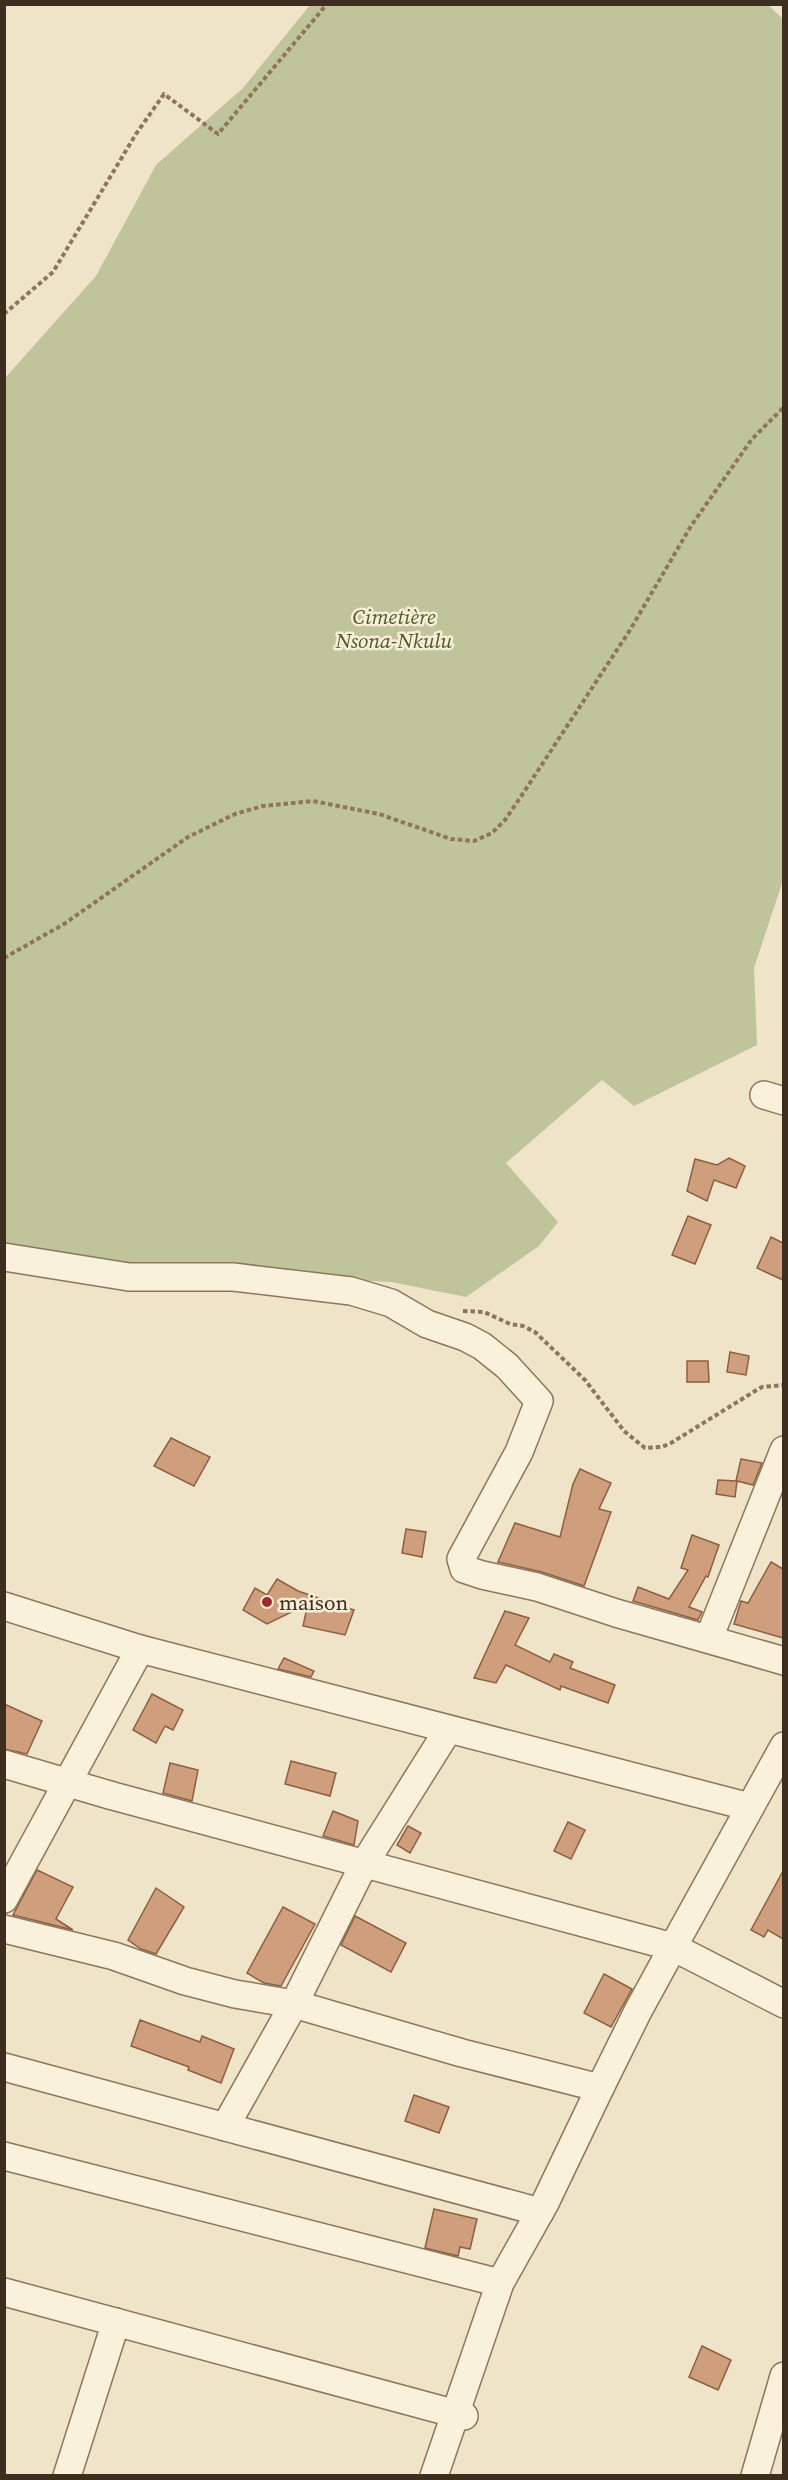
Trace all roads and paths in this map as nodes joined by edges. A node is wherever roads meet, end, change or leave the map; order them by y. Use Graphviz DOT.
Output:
graph roads {
  1 [pos="327,4"];
  2 [pos="4,314"];
  3 [pos="783,407"];
  4 [pos="4,958"];
  5 [pos="4,1257"];
  6 [pos="458,1311"];
  7 [pos="783,1385"];
  8 [pos="783,1450"];
  9 [pos="4,1606"];
  10 [pos="709,1638"];
  11 [pos="140,1648"];
  12 [pos="783,1660"];
  13 [pos="448,1730"];
  14 [pos="783,1746"];
  15 [pos="4,1764"];
  16 [pos="68,1783"];
  17 [pos="750,1807"];
  18 [pos="364,1864"];
  19 [pos="4,1899"];
  20 [pos="4,1929"];
  21 [pos="673,1947"];
  22 [pos="294,2004"];
  23 [pos="783,2004"];
  24 [pos="4,2067"];
  25 [pos="600,2088"];
  26 [pos="225,2127"];
  27 [pos="6,2161"];
  28 [pos="540,2212"];
  29 [pos="500,2283"];
  30 [pos="4,2292"];
  31 [pos="116,2322"];
  32 [pos="783,2376"];
  33 [pos="460,2415"];
  34 [pos="67,2475"];
  35 [pos="434,2475"];
  36 [pos="755,2475"];
  1 -- 2 [label="path"];
  3 -- 4 [label="path"];
  5 -- 10 [label="street"];
  6 -- 7 [label="path"];
  8 -- 10 [label="street"];
  9 -- 11 [label="street"];
  10 -- 12 [label="street"];
  11 -- 13 [label="street"];
  11 -- 16 [label="street"];
  13 -- 17 [label="street"];
  13 -- 18 [label="street"];
  14 -- 17 [label="street"];
  15 -- 16 [label="street"];
  16 -- 18 [label="street"];
  16 -- 19 [label="street"];
  17 -- 21 [label="street"];
  18 -- 21 [label="street"];
  18 -- 22 [label="street"];
  20 -- 22 [label="street"];
  21 -- 23 [label="street"];
  21 -- 25 [label="street"];
  22 -- 25 [label="street"];
  22 -- 26 [label="street"];
  24 -- 26 [label="street"];
  25 -- 28 [label="street"];
  26 -- 28 [label="street"];
  27 -- 29 [label="street"];
  28 -- 29 [label="street"];
  29 -- 33 [label="street"];
  30 -- 31 [label="street"];
  31 -- 33 [label="street"];
  31 -- 34 [label="street"];
  32 -- 36 [label="street"];
  33 -- 35 [label="street"];
}
